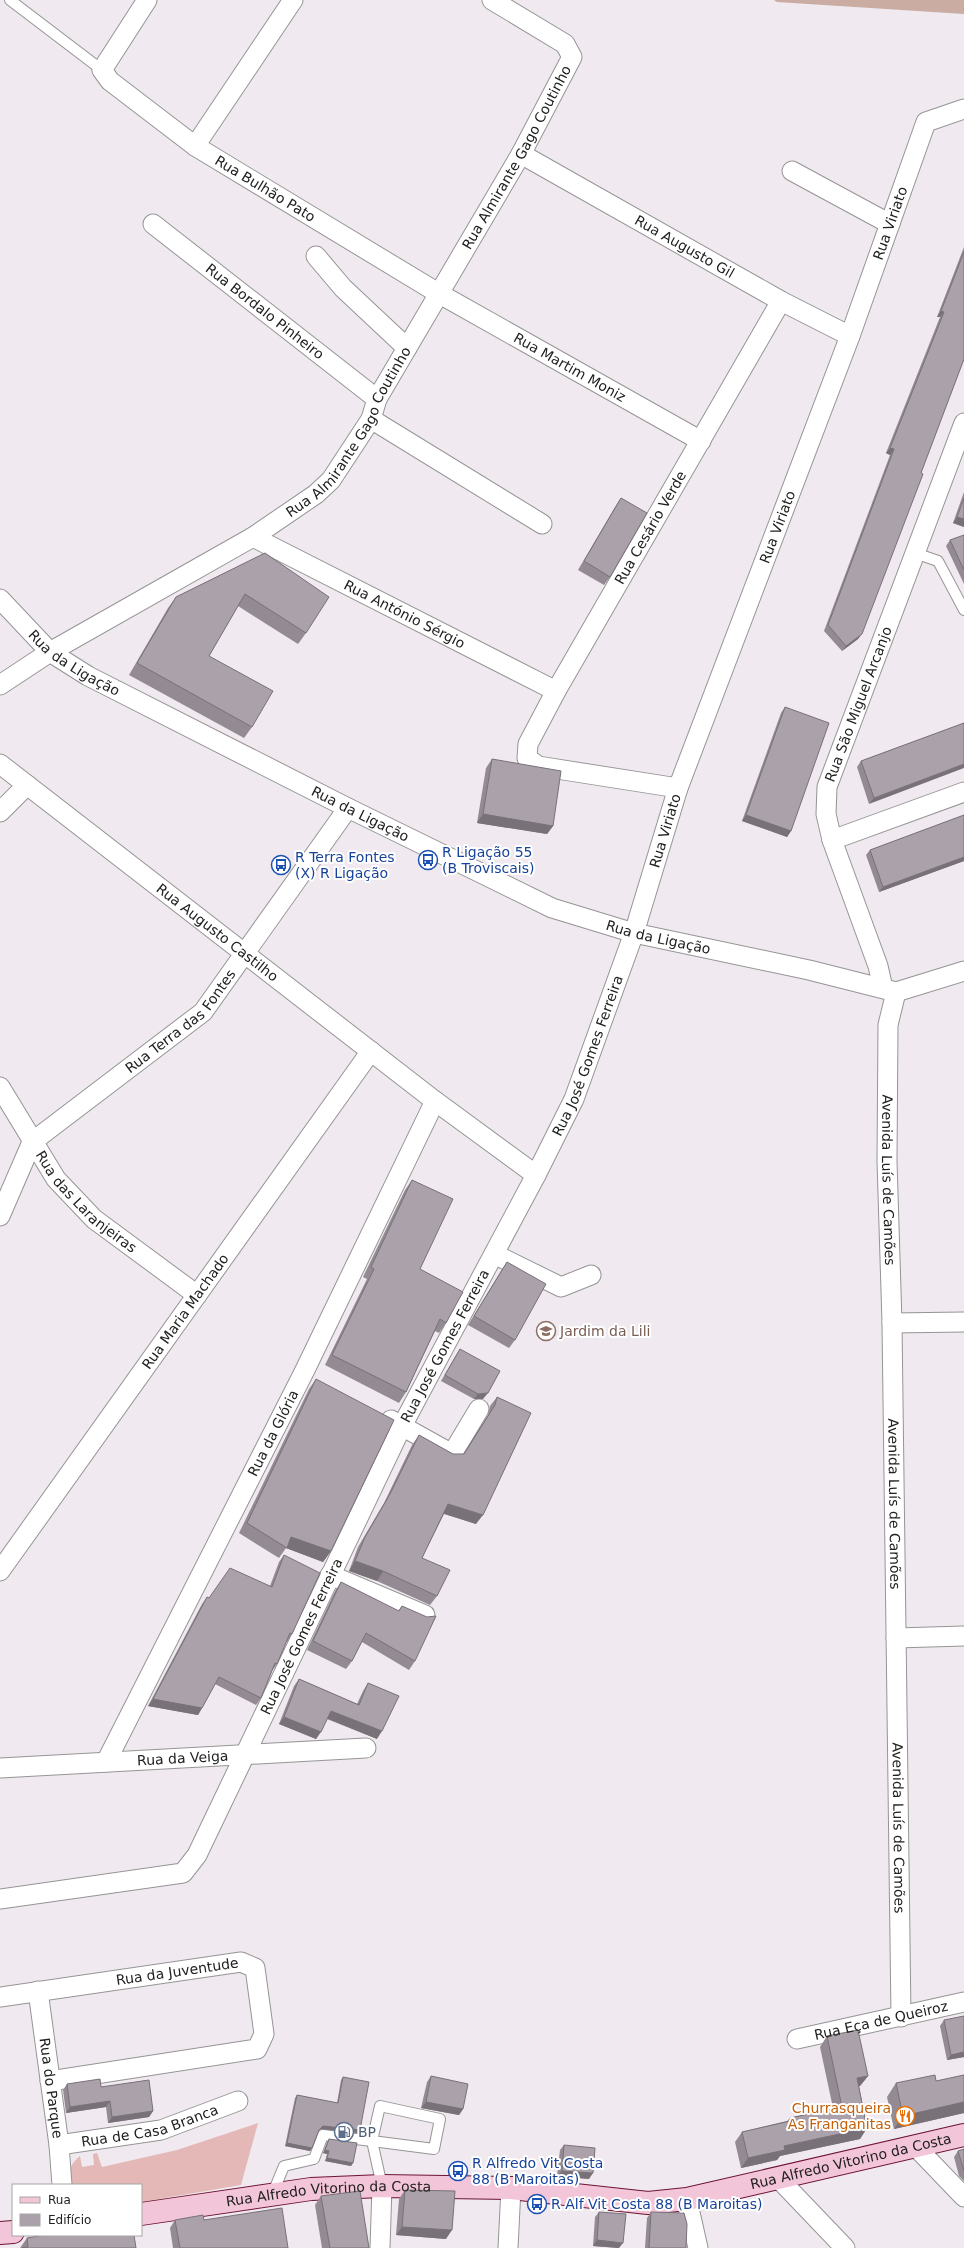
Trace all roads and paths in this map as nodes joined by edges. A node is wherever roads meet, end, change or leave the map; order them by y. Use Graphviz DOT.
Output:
graph roads {
  1 [pos="10,0"];
  2 [pos="147,0"];
  3 [pos="293,0"];
  4 [pos="492,0"];
  5 [pos="102,70"];
  6 [pos="964,109"];
  7 [pos="195,146"];
  8 [pos="521,154"];
  9 [pos="792,171"];
  10 [pos="153,224"];
  11 [pos="890,224"];
  12 [pos="316,256"];
  13 [pos="438,293"];
  14 [pos="781,301"];
  15 [pos="850,336"];
  16 [pos="407,348"];
  17 [pos="377,399"];
  18 [pos="371,419"];
  19 [pos="964,423"];
  20 [pos="701,441"];
  21 [pos="542,524"];
  22 [pos="253,537"];
  23 [pos="915,553"];
  24 [pos="0,598"];
  25 [pos="964,610"];
  26 [pos="50,652"];
  27 [pos="0,685"];
  28 [pos="556,691"];
  29 [pos="0,764"];
  30 [pos="27,785"];
  31 [pos="678,788"];
  32 [pos="964,792"];
  33 [pos="348,808"];
  34 [pos="0,812"];
  35 [pos="832,840"];
  36 [pos="634,933"];
  37 [pos="245,954"];
  38 [pos="964,971"];
  39 [pos="889,990"];
  40 [pos="370,1051"];
  41 [pos="0,1087"];
  42 [pos="435,1101"];
  43 [pos="32,1142"];
  44 [pos="536,1175"];
  45 [pos="0,1216"];
  46 [pos="494,1254"];
  47 [pos="591,1274"];
  48 [pos="197,1295"];
  49 [pos="964,1322"];
  50 [pos="892,1323"];
  51 [pos="479,1410"];
  52 [pos="374,1411"];
  53 [pos="402,1426"];
  54 [pos="0,1571"];
  55 [pos="330,1575"];
  56 [pos="425,1615"];
  57 [pos="964,1636"];
  58 [pos="896,1638"];
  59 [pos="366,1748"];
  60 [pos="244,1755"];
  61 [pos="106,1762"];
  62 [pos="0,1768"];
  63 [pos="0,1899"];
  64 [pos="38,1991"];
  65 [pos="0,1997"];
  66 [pos="964,2002"];
  67 [pos="901,2017"];
  68 [pos="798,2039"];
  69 [pos="50,2081"];
  70 [pos="238,2101"];
  71 [pos="964,2135"];
  72 [pos="372,2141"];
  73 [pos="59,2145"];
  74 [pos="916,2147"];
  75 [pos="779,2179"];
  76 [pos="62,2184"];
  77 [pos="382,2186"];
  78 [pos="511,2188"];
  79 [pos="272,2195"];
  80 [pos="964,2197"];
  81 [pos="687,2199"];
  82 [pos="142,2214"];
  83 [pos="12,2232"];
  84 [pos="0,2233"];
  85 [pos="380,2248"];
  86 [pos="508,2248"];
  87 [pos="698,2248"];
  88 [pos="844,2248"];
  1 -- 5 [label="lane"];
  2 -- 5 [label="street"];
  3 -- 7 [label="street"];
  4 -- 8 [label="street, Rua Almirante Gago Coutinho"];
  5 -- 7 [label="street, Rua Bulhão Pato"];
  6 -- 11 [label="street, Rua Viriato"];
  7 -- 13 [label="street, Rua Bulhão Pato"];
  8 -- 13 [label="street, Rua Almirante Gago Coutinho"];
  8 -- 14 [label="street, Rua Augusto Gil"];
  9 -- 11 [label="street"];
  10 -- 17 [label="street, Rua Bordalo Pinheiro"];
  11 -- 15 [label="street, Rua Viriato"];
  12 -- 16 [label="street"];
  13 -- 16 [label="street, Rua Almirante Gago Coutinho"];
  13 -- 20 [label="street, Rua Martim Moniz"];
  14 -- 15 [label="street, Rua Augusto Gil"];
  14 -- 20 [label="street, Rua Cesário Verde"];
  15 -- 31 [label="street, Rua Viriato"];
  16 -- 17 [label="street, Rua Almirante Gago Coutinho"];
  17 -- 18 [label="street, Rua Almirante Gago Coutinho"];
  18 -- 21 [label="street"];
  18 -- 22 [label="street, Rua Almirante Gago Coutinho"];
  19 -- 23 [label="street, Rua São Miguel Arcanjo"];
  20 -- 28 [label="street, Rua Cesário Verde"];
  22 -- 26 [label="street, Rua Almirante Gago Coutinho"];
  22 -- 28 [label="street, Rua António Sérgio"];
  23 -- 25 [label="lane"];
  23 -- 35 [label="street, Rua São Miguel Arcanjo"];
  24 -- 26 [label="street, Rua da Ligação"];
  26 -- 27 [label="street, Rua Almirante Gago Coutinho"];
  26 -- 33 [label="street, Rua da Ligação"];
  28 -- 31 [label="street, Rua Cesário Verde"];
  29 -- 30 [label="street, Rua Augusto Castilho"];
  30 -- 34 [label="street"];
  30 -- 37 [label="street, Rua Augusto Castilho"];
  31 -- 36 [label="street, Rua Viriato"];
  32 -- 35 [label="street"];
  33 -- 36 [label="street, Rua da Ligação"];
  33 -- 37 [label="street, Rua Terra das Fontes"];
  35 -- 39 [label="street, Rua São Miguel Arcanjo"];
  36 -- 39 [label="street, Rua da Ligação"];
  36 -- 44 [label="street, Rua José Gomes Ferreira"];
  37 -- 40 [label="street, Rua Augusto Castilho"];
  37 -- 43 [label="street, Rua Terra das Fontes"];
  38 -- 39 [label="street"];
  39 -- 50 [label="street, Avenida Luís de Camões"];
  40 -- 42 [label="street, Rua Augusto Castilho"];
  40 -- 48 [label="street, Rua Maria Machado"];
  41 -- 43 [label="street, Rua das Laranjeiras"];
  42 -- 44 [label="street, Rua Augusto Castilho"];
  42 -- 61 [label="street, Rua da Glória"];
  43 -- 45 [label="street, Rua Terra das Fontes"];
  43 -- 48 [label="street, Rua das Laranjeiras"];
  44 -- 46 [label="street, Rua José Gomes Ferreira"];
  46 -- 47 [label="street"];
  46 -- 53 [label="street, Rua José Gomes Ferreira"];
  48 -- 54 [label="street, Rua Maria Machado"];
  49 -- 50 [label="street"];
  50 -- 58 [label="street, Avenida Luís de Camões"];
  51 -- 53 [label="street"];
  52 -- 53 [label="street"];
  53 -- 55 [label="street, Rua José Gomes Ferreira"];
  55 -- 56 [label="street"];
  55 -- 60 [label="street, Rua José Gomes Ferreira"];
  57 -- 58 [label="street"];
  58 -- 67 [label="street, Avenida Luís de Camões"];
  59 -- 60 [label="street, Rua da Veiga"];
  60 -- 61 [label="street, Rua da Veiga"];
  60 -- 63 [label="street, Rua José Gomes Ferreira"];
  61 -- 62 [label="street, Rua da Veiga"];
  64 -- 65 [label="street, Rua da Juventude"];
  64 -- 69 [label="street, Rua do Parque"];
  64 -- 69 [label="street, Rua da Juventude"];
  66 -- 67 [label="street, Rua Eça de Queiroz"];
  67 -- 68 [label="street, Rua Eça de Queiroz"];
  69 -- 73 [label="street, Rua do Parque"];
  70 -- 73 [label="street, Rua de Casa Branca"];
  71 -- 74 [label="street, Rua Alfredo Vitorino da Costa"];
  72 -- 72 [label="lane"];
  72 -- 77 [label="lane"];
  72 -- 79 [label="lane"];
  73 -- 76 [label="street, Rua do Parque"];
  74 -- 75 [label="street, Rua Alfredo Vitorino da Costa"];
  74 -- 80 [label="street"];
  75 -- 81 [label="street, Rua Alfredo Vitorino da Costa"];
  75 -- 88 [label="street"];
  77 -- 78 [label="street, Rua Alfredo Vitorino da Costa"];
  77 -- 79 [label="street, Rua Alfredo Vitorino da Costa"];
  77 -- 85 [label="street"];
  78 -- 81 [label="street, Rua Alfredo Vitorino da Costa"];
  78 -- 86 [label="street"];
  79 -- 82 [label="street, Rua Alfredo Vitorino da Costa"];
  81 -- 87 [label="street"];
  83 -- 84 [label="street"];
}
